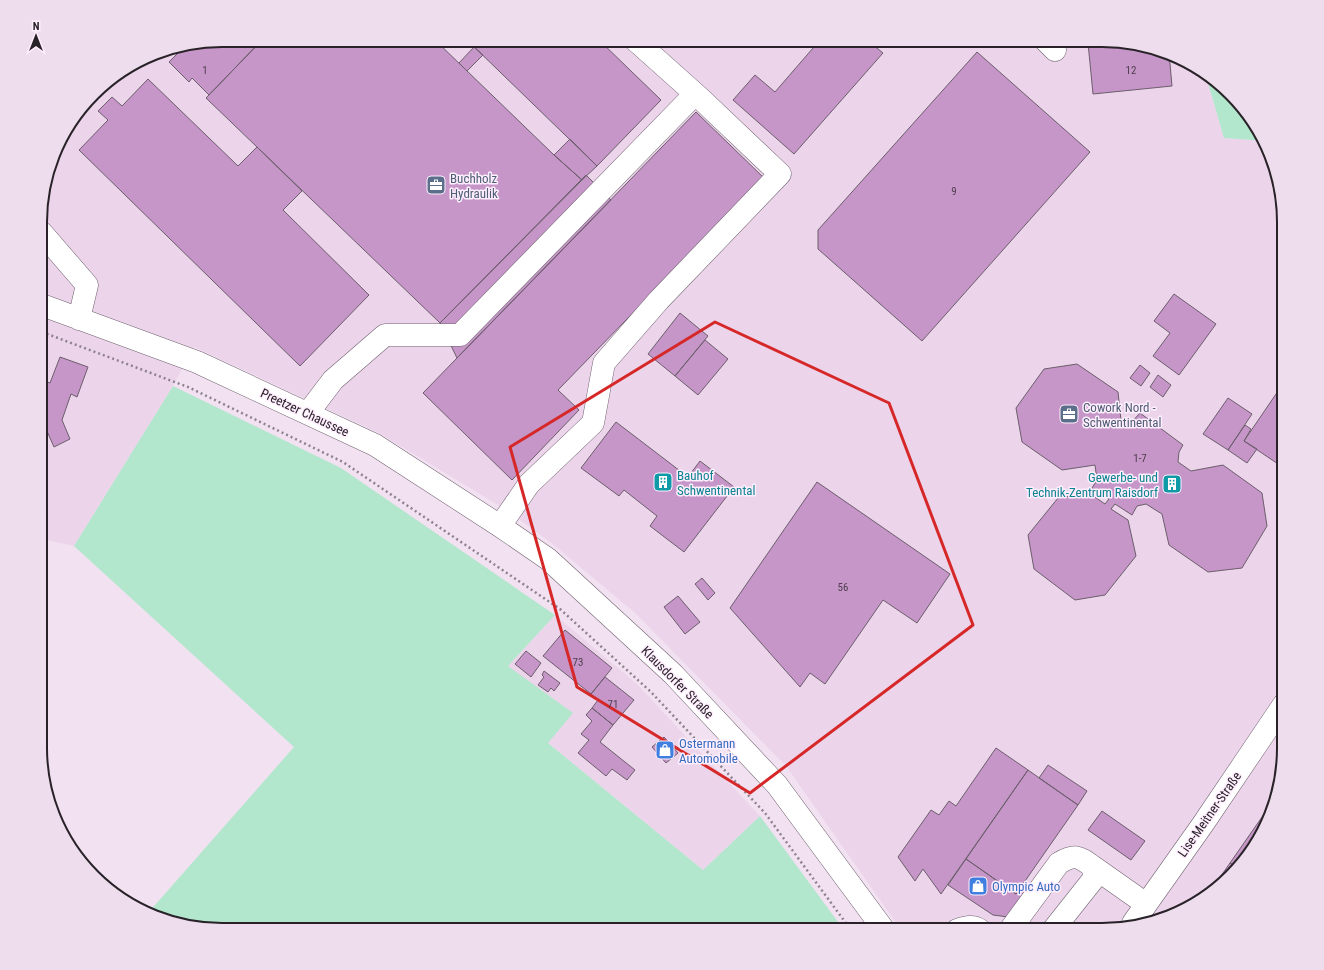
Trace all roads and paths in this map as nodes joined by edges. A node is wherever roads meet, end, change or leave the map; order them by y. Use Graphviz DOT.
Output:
graph roads {
  1 [pos="643,47"];
  2 [pos="695,94"];
  3 [pos="47,239"];
  4 [pos="47,307"];
  5 [pos="79,319"];
  6 [pos="47,334"];
  7 [pos="308,412"];
  8 [pos="500,526"];
  9 [pos="548,559"];
  10 [pos="1277,714"];
  11 [pos="1092,866"];
  12 [pos="1146,904"];
  13 [pos="1135,920"];
  14 [pos="845,923"];
  15 [pos="879,923"];
  16 [pos="1015,923"];
  17 [pos="1059,923"];
  1 -- 2 [label="street"];
  2 -- 7 [label="street"];
  2 -- 8 [label="street"];
  3 -- 5 [label="street"];
  4 -- 5 [label="street, Preetzer Chaussee"];
  5 -- 7 [label="street, Preetzer Chaussee"];
  6 -- 14 [label="path"];
  7 -- 8 [label="street, Preetzer Chaussee"];
  8 -- 9 [label="street, Preetzer Chaussee"];
  9 -- 15 [label="street, Klausdorfer Straße"];
  10 -- 12 [label="street, Lise-Meitner-Straße"];
  11 -- 12 [label="street"];
  11 -- 16 [label="street"];
  11 -- 17 [label="street"];
  12 -- 13 [label="street, Lise-Meitner-Straße"];
}
